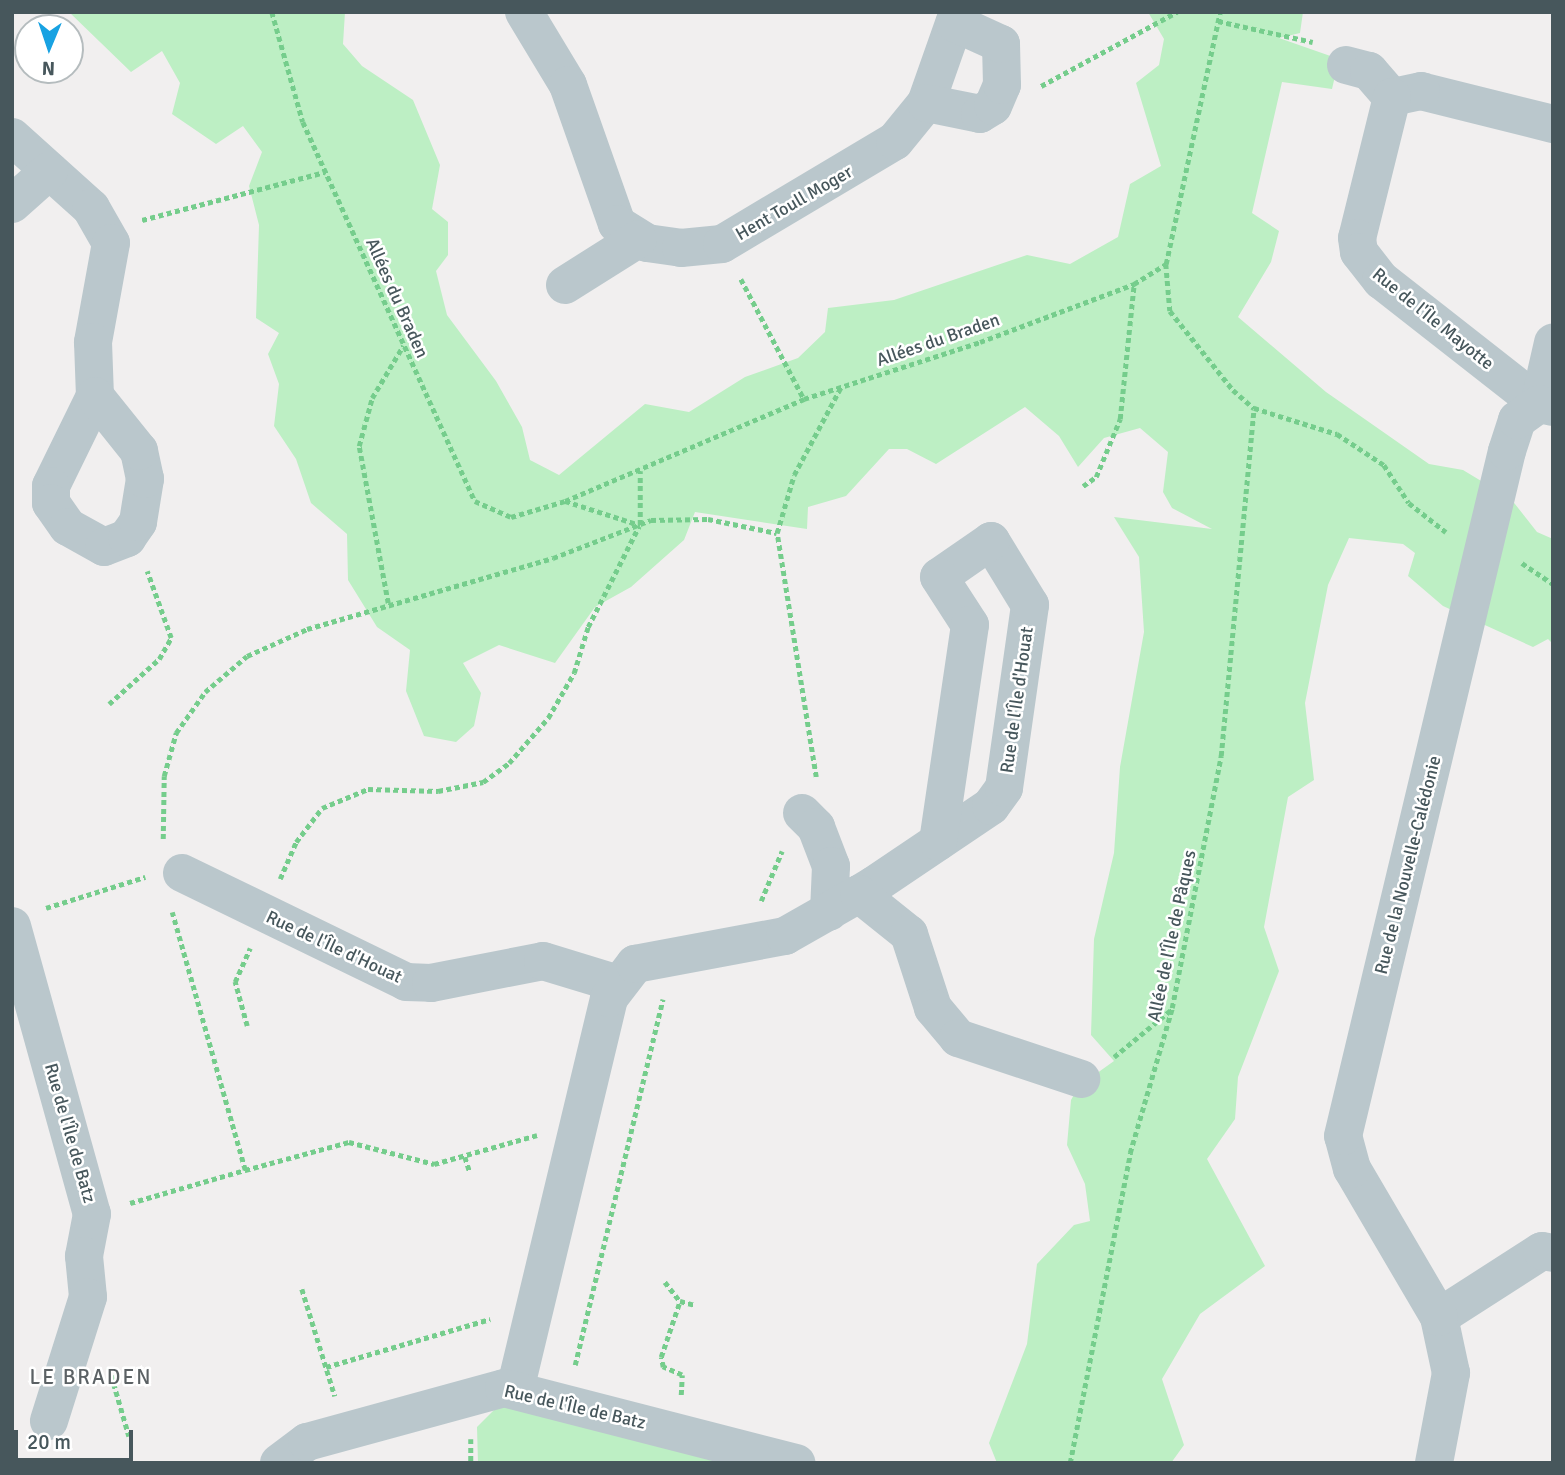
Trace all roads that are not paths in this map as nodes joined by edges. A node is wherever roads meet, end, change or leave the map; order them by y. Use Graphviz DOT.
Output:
graph roads {
  1 [pos="524,12"];
  2 [pos="957,18"];
  3 [pos="1346,65"];
  4 [pos="1392,97"];
  5 [pos="926,103"];
  6 [pos="1553,124"];
  7 [pos="12,137"];
  8 [pos="49,171"];
  9 [pos="12,204"];
  10 [pos="638,239"];
  11 [pos="565,285"];
  12 [pos="1553,343"];
  13 [pos="95,396"];
  14 [pos="1546,405"];
  15 [pos="802,813"];
  16 [pos="938,842"];
  17 [pos="166,873"];
  18 [pos="844,903"];
  19 [pos="25,918"];
  20 [pos="615,983"];
  21 [pos="1081,1079"];
  22 [pos="1553,1253"];
  23 [pos="1439,1317"];
  24 [pos="515,1390"];
  25 [pos="50,1421"];
  26 [pos="279,1463"];
  27 [pos="797,1463"];
  28 [pos="1434,1463"];
  1 -- 10 [label="street"];
  2 -- 5 [label="street, Hent Toull Moger"];
  2 -- 5 [label="street, Hent Toull Moger"];
  3 -- 4 [label="street"];
  4 -- 6 [label="street"];
  4 -- 14 [label="street, Rue de l'Île Mayotte"];
  5 -- 10 [label="street, Hent Toull Moger"];
  7 -- 8 [label="street"];
  8 -- 9 [label="street"];
  8 -- 13 [label="street"];
  10 -- 11 [label="street"];
  12 -- 14 [label="street"];
  13 -- 13 [label="street"];
  14 -- 23 [label="street, Rue de la Nouvelle-Calédonie"];
  15 -- 18 [label="street"];
  16 -- 16 [label="street, Rue de l'Île d'Houat"];
  16 -- 18 [label="street, Rue de l'Île d'Houat"];
  17 -- 20 [label="street, Rue de l'Île d'Houat"];
  18 -- 20 [label="street, Rue de l'Île d'Houat"];
  18 -- 21 [label="street"];
  19 -- 25 [label="street, Rue de l'Île de Batz"];
  20 -- 24 [label="street"];
  22 -- 23 [label="street"];
  23 -- 28 [label="street, Rue de la Nouvelle-Calédonie"];
  24 -- 26 [label="street, Rue de l'Île de Batz"];
  24 -- 27 [label="street, Rue de l'Île de Batz"];
}
